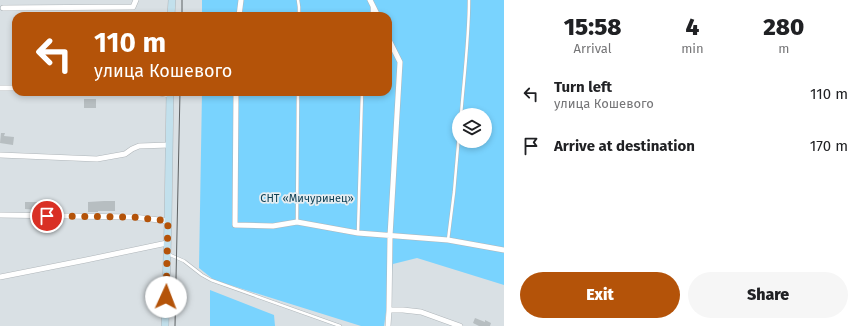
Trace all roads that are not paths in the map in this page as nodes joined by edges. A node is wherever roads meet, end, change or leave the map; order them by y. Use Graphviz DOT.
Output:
graph roads {
  1 [pos="136,0"];
  2 [pos="172,0"];
  3 [pos="240,0"];
  4 [pos="298,0"];
  5 [pos="469,0"];
  6 [pos="371,2"];
  7 [pos="133,7"];
  8 [pos="3,8"];
  9 [pos="136,12"];
  10 [pos="171,12"];
  11 [pos="239,12"];
  12 [pos="299,12"];
  13 [pos="372,12"];
  14 [pos="376,12"];
  15 [pos="392,46"];
  16 [pos="0,88"];
  17 [pos="12,88"];
  18 [pos="170,96"];
  19 [pos="236,96"];
  20 [pos="298,96"];
  21 [pos="362,96"];
  22 [pos="462,108"];
  23 [pos="169,145"];
  24 [pos="458,148"];
  25 [pos="0,155"];
  26 [pos="0,215"];
  27 [pos="168,221"];
  28 [pos="297,222"];
  29 [pos="358,232"];
  30 [pos="390,236"];
  31 [pos="448,240"];
  32 [pos="167,243"];
  33 [pos="504,250"];
  34 [pos="168,254"];
  35 [pos="0,277"];
  36 [pos="389,310"];
  37 [pos="335,325"];
  38 [pos="165,326"];
  39 [pos="340,326"];
  40 [pos="388,326"];
  41 [pos="460,326"];
  1 -- 7 [label="street"];
  2 -- 10 [label="main road"];
  3 -- 11 [label="street"];
  4 -- 12 [label="lane"];
  5 -- 22 [label="lane"];
  6 -- 13 [label="lane"];
  6 -- 14 [label="street"];
  7 -- 8 [label="street"];
  7 -- 9 [label="street"];
  15 -- 30 [label="street"];
  16 -- 17 [label="street"];
  18 -- 23 [label="main road"];
  19 -- 28 [label="street"];
  20 -- 28 [label="lane"];
  21 -- 29 [label="lane"];
  23 -- 25 [label="street"];
  23 -- 27 [label="main road"];
  24 -- 31 [label="lane"];
  26 -- 27 [label="street"];
  27 -- 32 [label="main road"];
  28 -- 29 [label="street"];
  29 -- 30 [label="street"];
  30 -- 31 [label="street"];
  30 -- 36 [label="street"];
  31 -- 33 [label="street"];
  32 -- 34 [label="main road"];
  32 -- 35 [label="street"];
  34 -- 37 [label="lane"];
  34 -- 38 [label="main road"];
  36 -- 40 [label="street"];
  36 -- 41 [label="street"];
  37 -- 39 [label="lane"];
}
